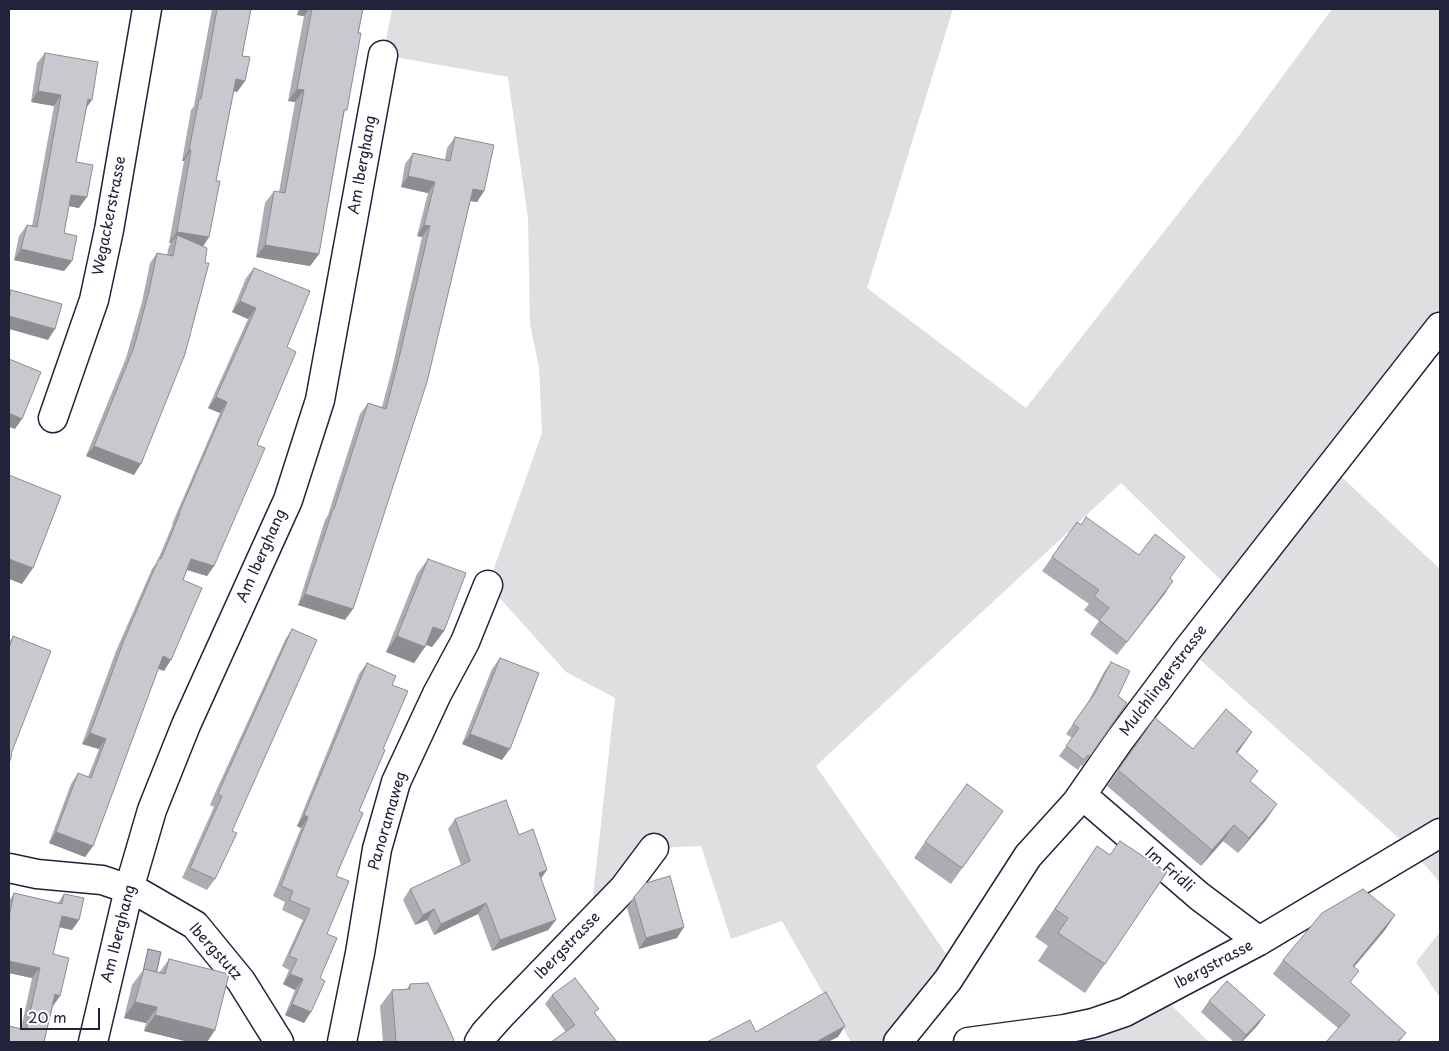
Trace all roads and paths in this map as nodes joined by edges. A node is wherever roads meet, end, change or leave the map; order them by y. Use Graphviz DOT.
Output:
graph roads {
  1 [pos="147,9"];
  2 [pos="383,55"];
  3 [pos="1440,327"];
  4 [pos="52,418"];
  5 [pos="488,585"];
  6 [pos="1082,795"];
  7 [pos="1440,833"];
  8 [pos="654,848"];
  9 [pos="9,868"];
  10 [pos="129,889"];
  11 [pos="1259,940"];
  12 [pos="92,1042"];
  13 [pos="279,1042"];
  14 [pos="342,1042"];
  15 [pos="479,1042"];
  16 [pos="898,1042"];
  17 [pos="968,1042"];
  1 -- 4 [label="street, Wegackerstrasse"];
  2 -- 10 [label="street, Am Iberghang"];
  3 -- 6 [label="street, Mulchlingerstrasse"];
  5 -- 14 [label="street, Panoramaweg"];
  6 -- 11 [label="street, Im Fridli"];
  6 -- 16 [label="street, Mulchlingerstrasse"];
  7 -- 11 [label="street, Ibergstrasse"];
  8 -- 15 [label="street, Ibergstrasse"];
  9 -- 10 [label="street, Ibergstutz"];
  10 -- 12 [label="street, Am Iberghang"];
  10 -- 13 [label="street, Ibergstutz"];
  11 -- 17 [label="street, Ibergstrasse"];
}
